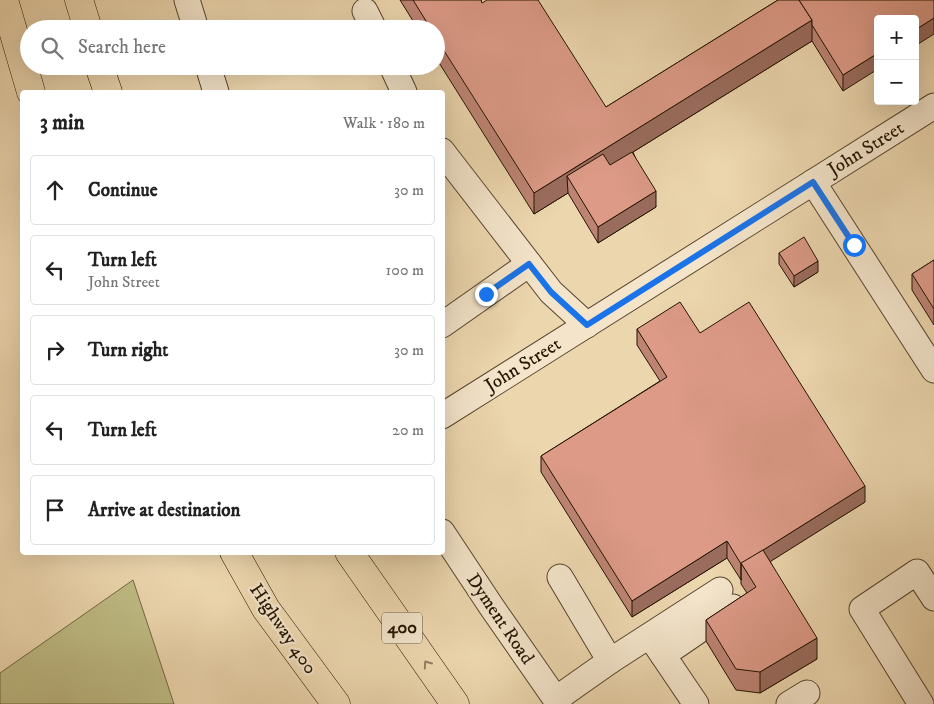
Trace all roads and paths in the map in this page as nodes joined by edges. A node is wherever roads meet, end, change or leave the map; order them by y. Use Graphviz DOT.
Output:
graph roads {
  1 [pos="4,0"];
  2 [pos="79,0"];
  3 [pos="187,0"];
  4 [pos="85,20"];
  5 [pos="193,20"];
  6 [pos="20,55"];
  7 [pos="26,75"];
  8 [pos="102,75"];
  9 [pos="211,75"];
  10 [pos="396,75"];
  11 [pos="30,90"];
  12 [pos="107,90"];
  13 [pos="215,90"];
  14 [pos="403,90"];
  15 [pos="934,106"];
  16 [pos="445,155"];
  17 [pos="813,182"];
  18 [pos="529,264"];
  19 [pos="445,322"];
  20 [pos="587,325"];
  21 [pos="934,370"];
  22 [pos="445,414"];
  23 [pos="445,537"];
  24 [pos="236,555"];
  25 [pos="351,555"];
  26 [pos="560,577"];
  27 [pos="727,598"];
  28 [pos="934,598"];
  29 [pos="656,645"];
  30 [pos="610,661"];
  31 [pos="558,702"];
  32 [pos="336,704"];
  33 [pos="455,704"];
  34 [pos="696,704"];
  35 [pos="921,704"];
  1 -- 6 [label="highway"];
  2 -- 4 [label="highway"];
  3 -- 5 [label="street"];
  7 -- 11 [label="highway"];
  8 -- 12 [label="highway"];
  9 -- 13 [label="street"];
  10 -- 14 [label="street"];
  15 -- 17 [label="street, John Street"];
  16 -- 18 [label="street"];
  17 -- 20 [label="street, John Street"];
  17 -- 21 [label="street"];
  18 -- 19 [label="street"];
  18 -- 20 [label="street"];
  20 -- 22 [label="street, John Street"];
  23 -- 31 [label="street, Dyment Road"];
  24 -- 32 [label="highway, Highway 400"];
  33 -- 25 [label="highway, 400, one-way"];
  26 -- 30 [label="street"];
  27 -- 29 [label="street"];
  28 -- 35 [label="street"];
  29 -- 30 [label="street"];
  29 -- 34 [label="street"];
  30 -- 31 [label="street"];
}
